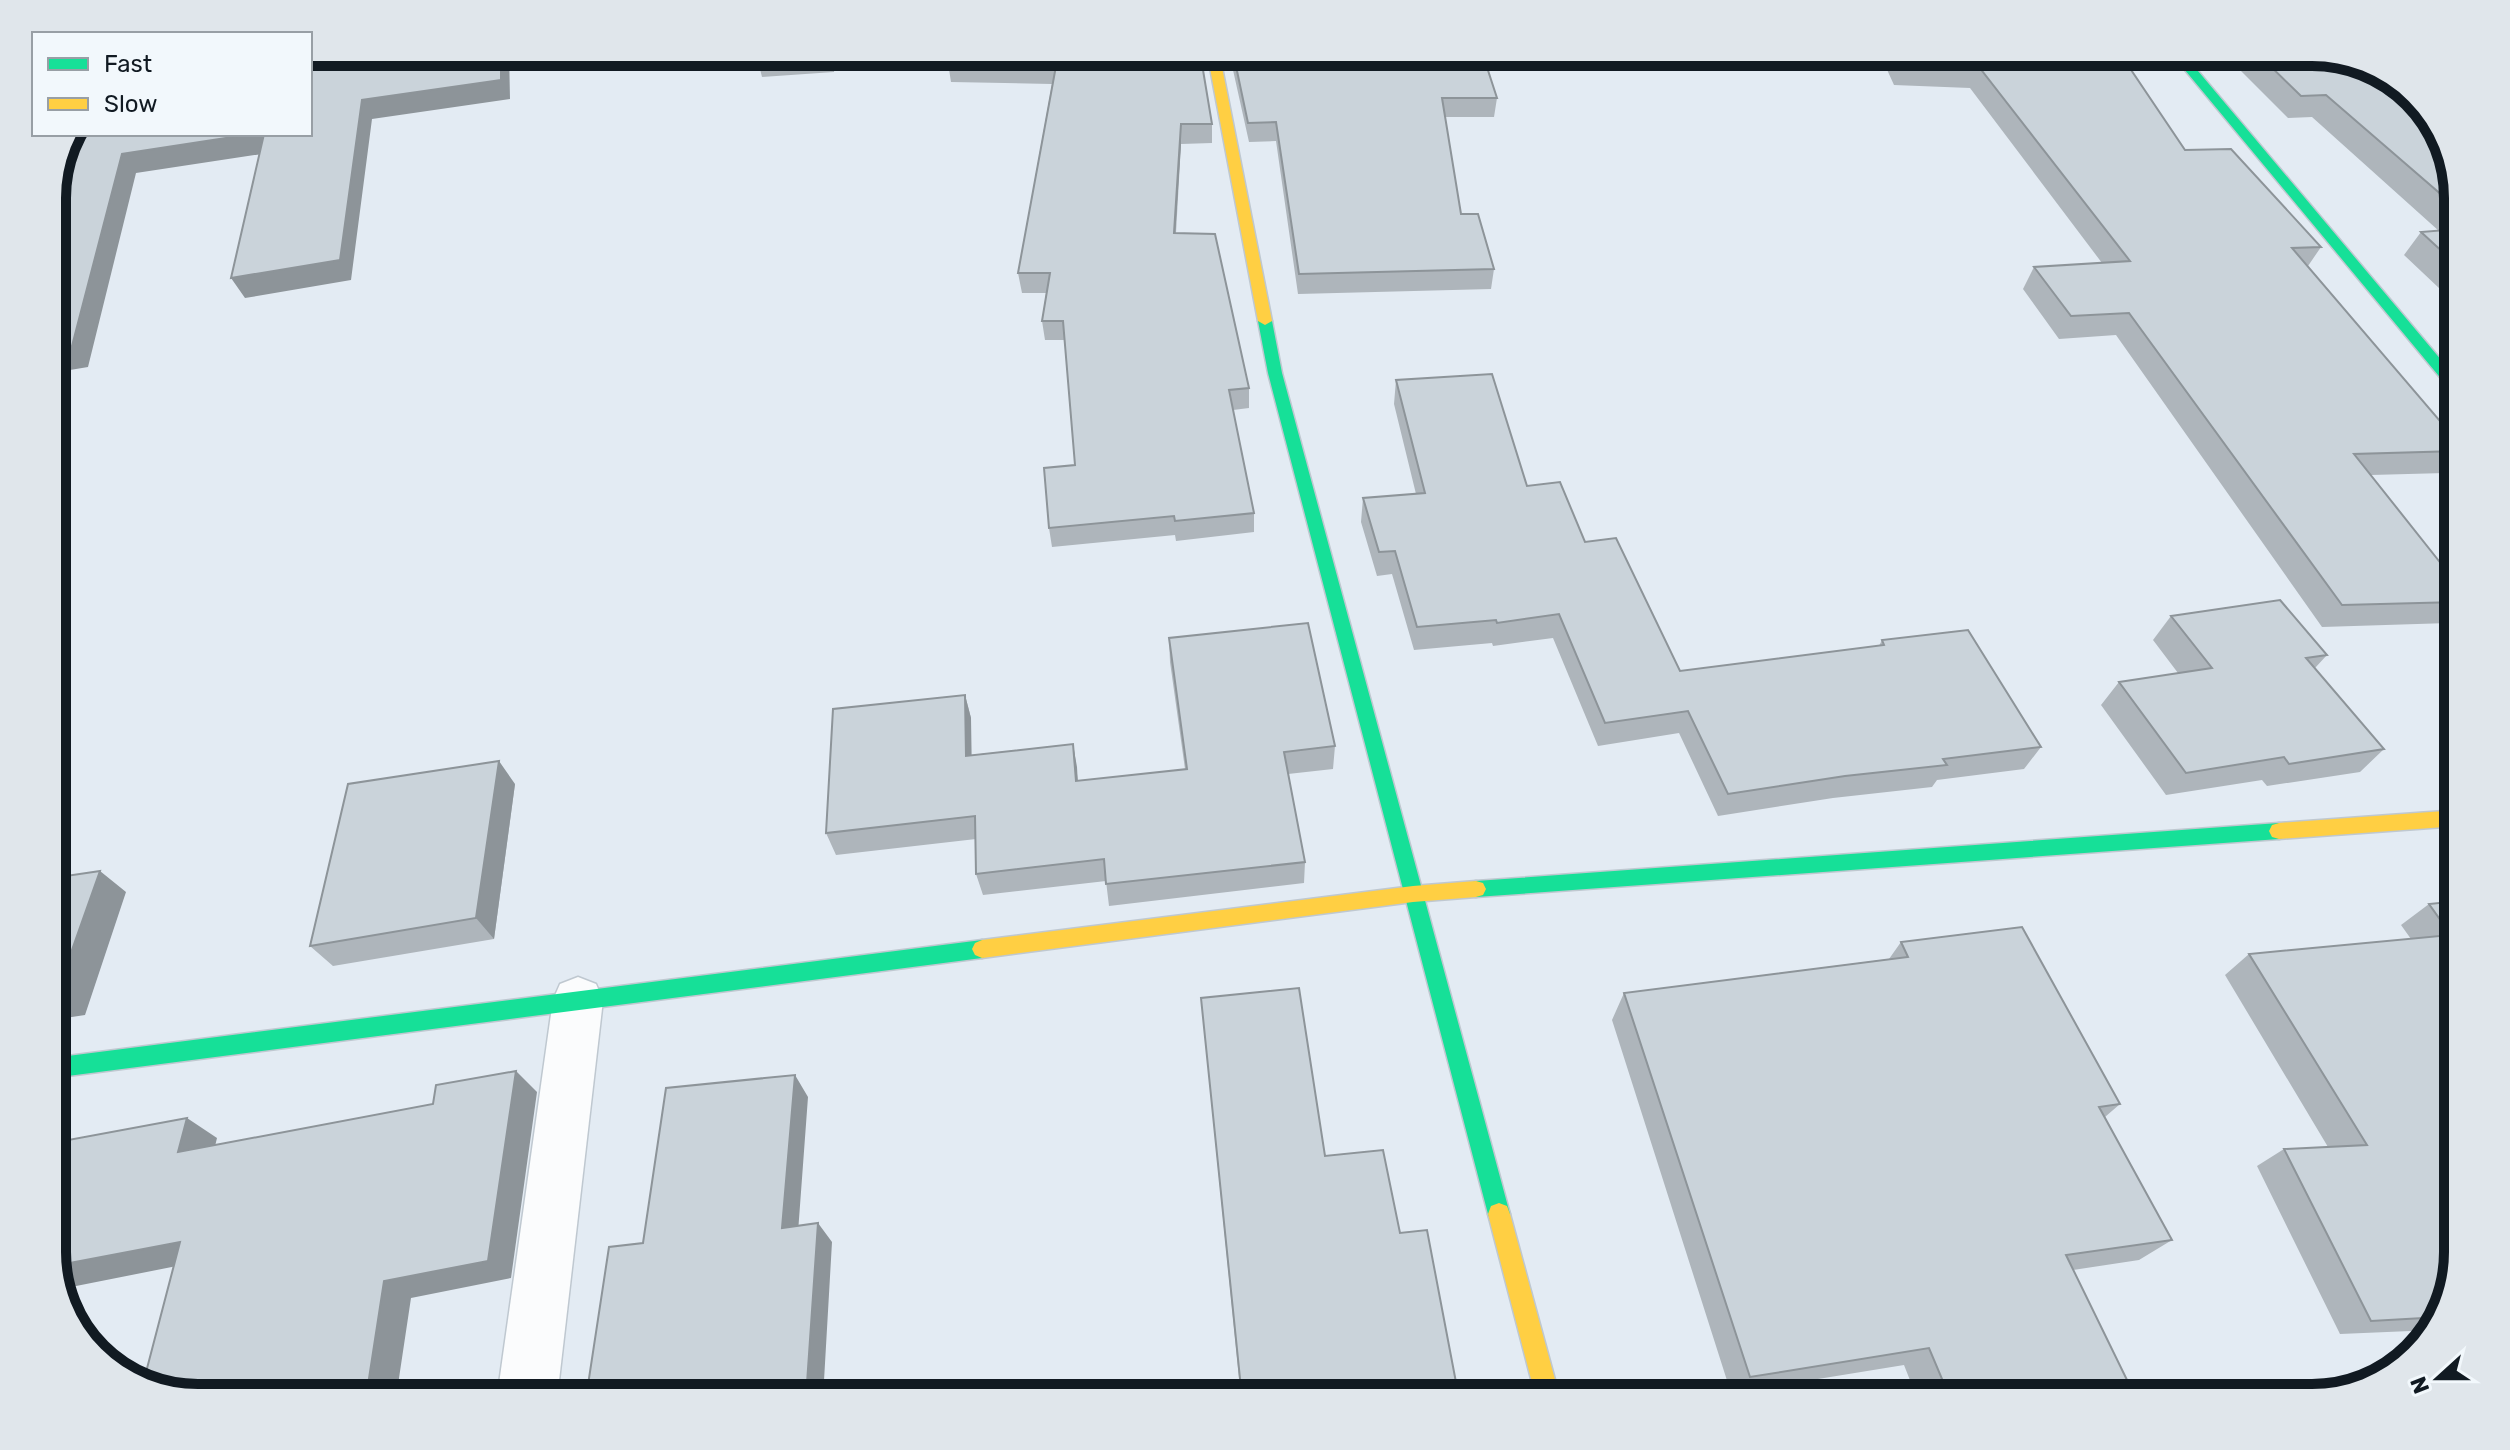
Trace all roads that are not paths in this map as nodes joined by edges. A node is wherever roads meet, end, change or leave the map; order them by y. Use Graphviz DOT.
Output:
graph roads {
  1 [pos="1216,66"];
  2 [pos="2188,66"];
  3 [pos="2444,373"];
  4 [pos="2444,819"];
  5 [pos="1413,894"];
  6 [pos="578,1000"];
  7 [pos="66,1066"];
  8 [pos="529,1384"];
  9 [pos="1544,1384"];
  1 -- 5 [label="street"];
  2 -- 3 [label="street"];
  4 -- 5 [label="street"];
  5 -- 6 [label="street"];
  5 -- 9 [label="street"];
  6 -- 7 [label="street"];
  6 -- 8 [label="street"];
}
